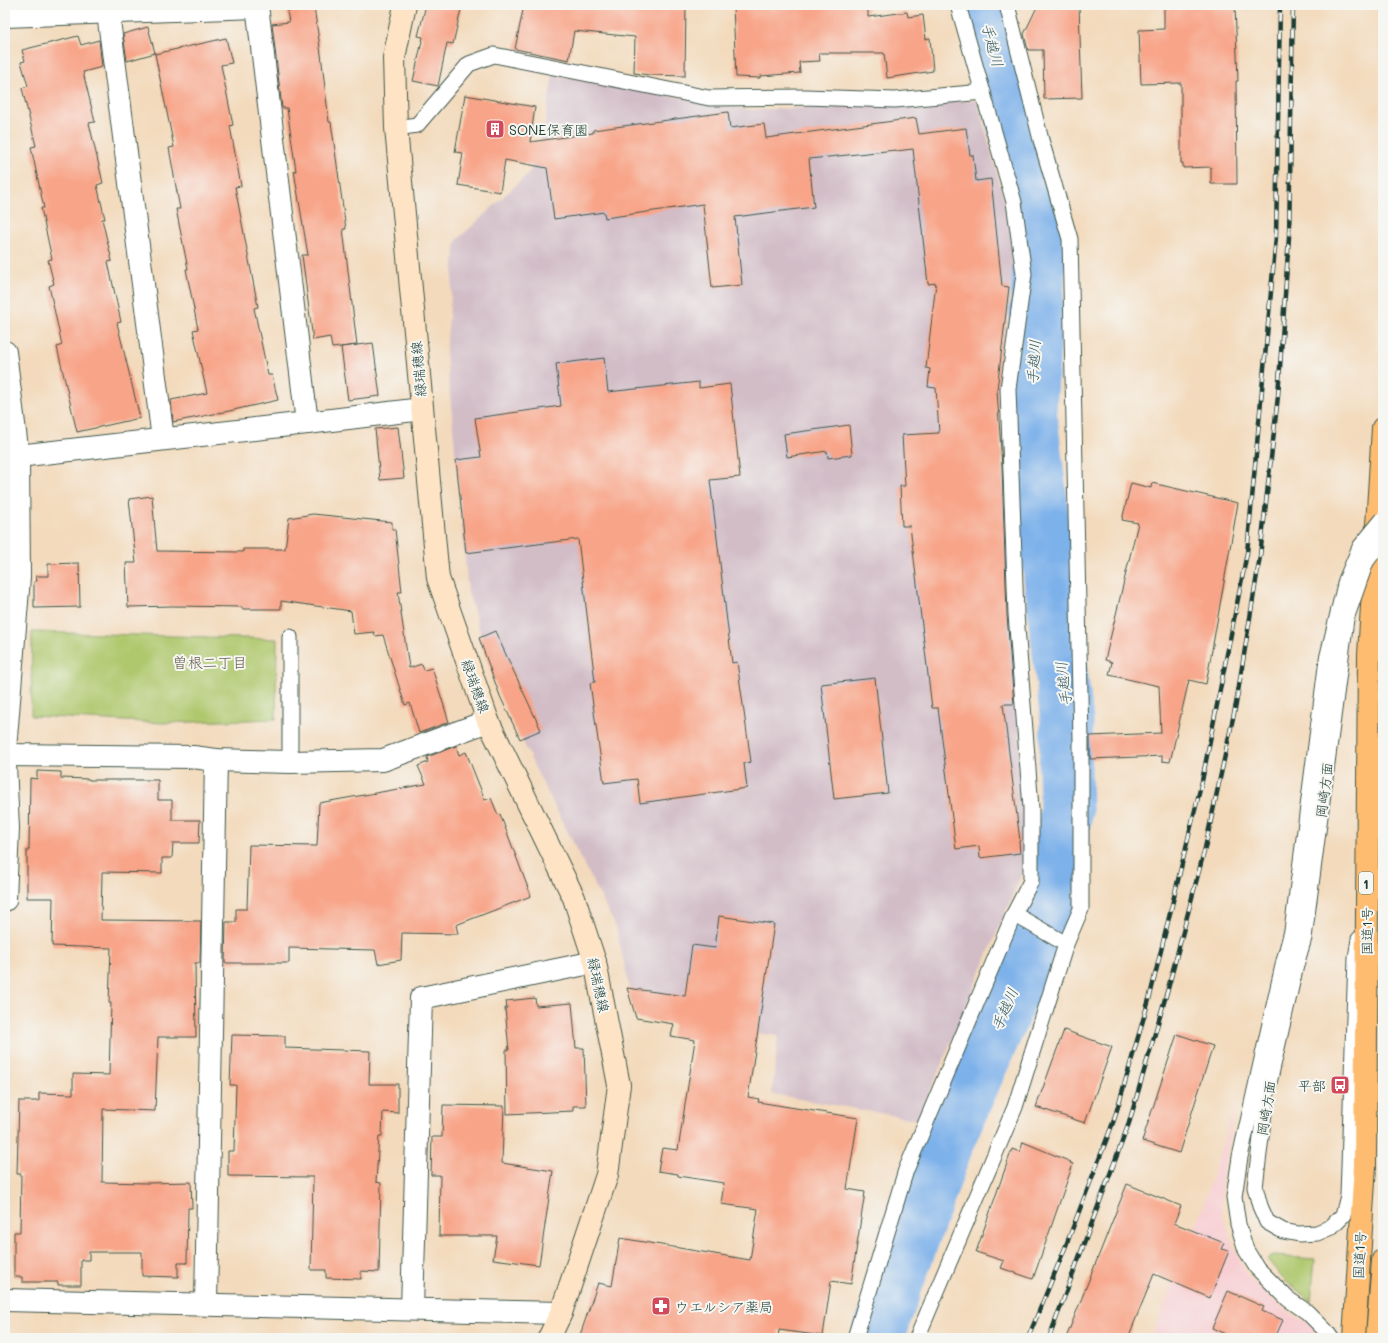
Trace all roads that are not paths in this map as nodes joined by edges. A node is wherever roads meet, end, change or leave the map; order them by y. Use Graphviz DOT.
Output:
graph roads {
  1 [pos="405,5"];
  2 [pos="958,5"];
  3 [pos="1007,5"];
  4 [pos="257,6"];
  5 [pos="107,8"];
  6 [pos="5,16"];
  7 [pos="983,92"];
  8 [pos="396,128"];
  9 [pos="5,352"];
  10 [pos="422,409"];
  11 [pos="307,422"];
  12 [pos="1383,428"];
  13 [pos="162,439"];
  14 [pos="18,456"];
  15 [pos="12,506"];
  16 [pos="1383,519"];
  17 [pos="1383,539"];
  18 [pos="290,637"];
  19 [pos="488,721"];
  20 [pos="5,750"];
  21 [pos="5,755"];
  22 [pos="216,760"];
  23 [pos="290,762"];
  24 [pos="5,764"];
  25 [pos="1367,832"];
  26 [pos="5,900"];
  27 [pos="1018,916"];
  28 [pos="1061,941"];
  29 [pos="595,962"];
  30 [pos="1290,963"];
  31 [pos="1383,1260"];
  32 [pos="5,1300"];
  33 [pos="206,1304"];
  34 [pos="412,1309"];
  35 [pos="561,1313"];
  36 [pos="548,1338"];
  37 [pos="855,1338"];
  38 [pos="917,1338"];
  39 [pos="1330,1338"];
  40 [pos="1354,1338"];
  41 [pos="1377,1338"];
  1 -- 8 [label="main road, 緑瑞穂線"];
  2 -- 7 [label="lane"];
  3 -- 28 [label="lane"];
  4 -- 5 [label="street"];
  4 -- 11 [label="street"];
  5 -- 6 [label="street"];
  5 -- 13 [label="street"];
  7 -- 8 [label="lane"];
  7 -- 27 [label="lane"];
  8 -- 10 [label="main road, 緑瑞穂線"];
  9 -- 14 [label="street"];
  10 -- 11 [label="street"];
  10 -- 19 [label="main road, 緑瑞穂線"];
  11 -- 13 [label="street"];
  12 -- 25 [label="highway, 国道1号 / 1"];
  13 -- 14 [label="street"];
  14 -- 15 [label="street"];
  15 -- 20 [label="street"];
  16 -- 30 [label="lane, bridge"];
  17 -- 30 [label="lane, 岡崎方面, bridge"];
  18 -- 23 [label="lane"];
  19 -- 23 [label="street"];
  19 -- 29 [label="main road, 緑瑞穂線"];
  21 -- 22 [label="street"];
  22 -- 23 [label="street"];
  22 -- 33 [label="street"];
  24 -- 26 [label="street"];
  25 -- 30 [label="lane, 岡崎方面"];
  25 -- 40 [label="highway, 国道1号 / 1"];
  27 -- 28 [label="lane"];
  27 -- 37 [label="lane"];
  28 -- 38 [label="lane"];
  29 -- 34 [label="street"];
  29 -- 35 [label="main road, 緑瑞穂線"];
  30 -- 39 [label="lane"];
  31 -- 41 [label="highway, 国道1号"];
  32 -- 33 [label="street"];
  33 -- 34 [label="street"];
  34 -- 35 [label="street"];
  35 -- 36 [label="main road, 緑瑞穂線"];
}
